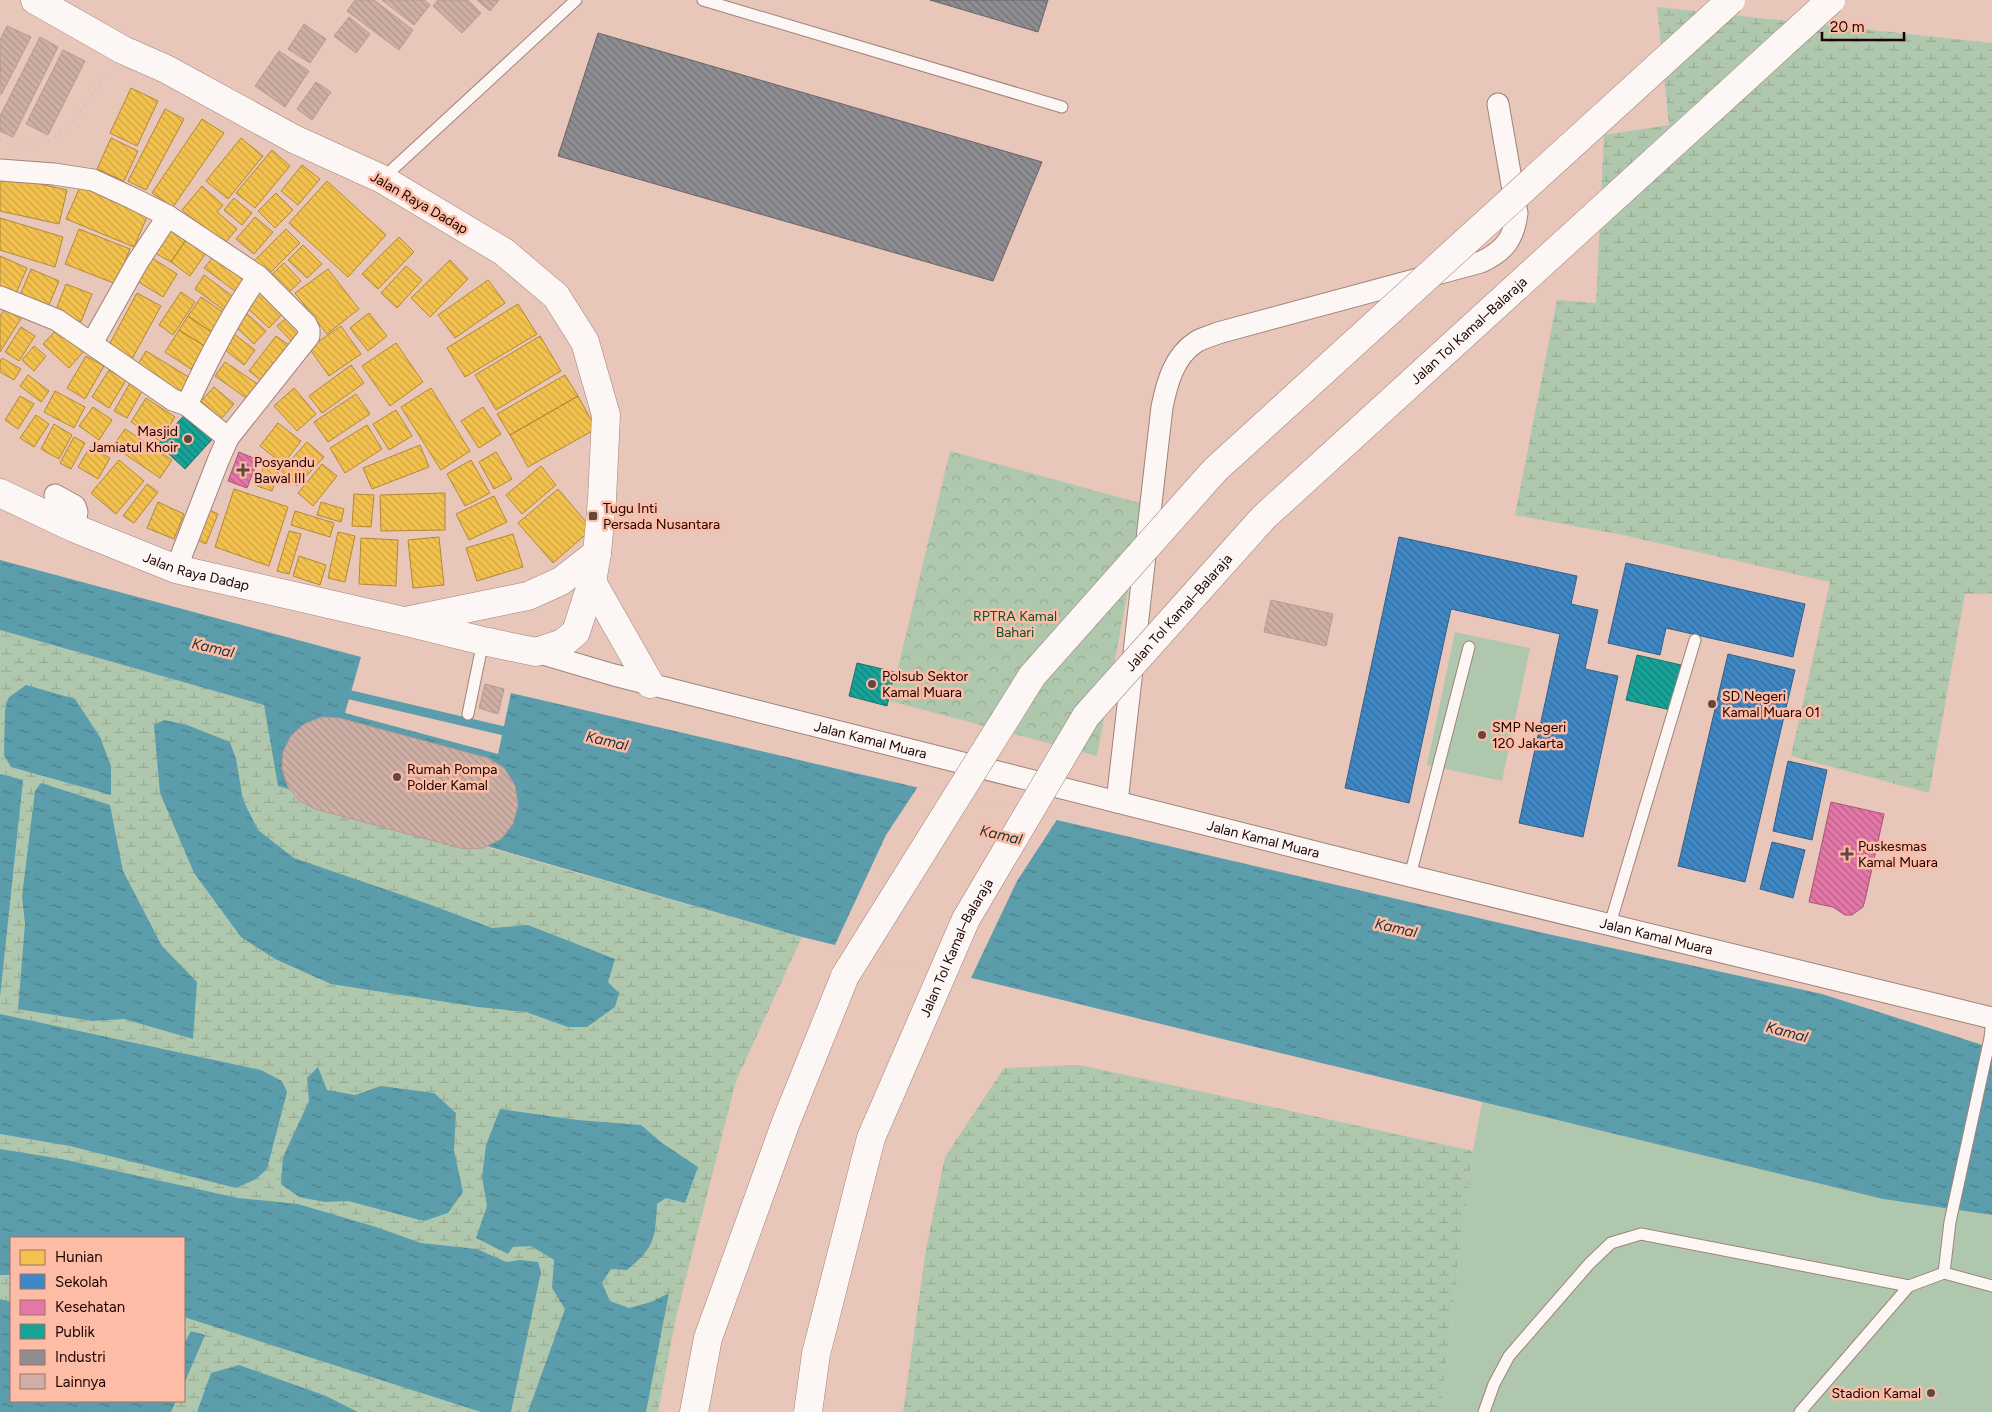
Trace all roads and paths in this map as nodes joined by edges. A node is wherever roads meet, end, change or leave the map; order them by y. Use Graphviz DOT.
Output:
graph roads {
  1 [pos="35,0"];
  2 [pos="576,0"];
  3 [pos="703,0"];
  4 [pos="1731,0"];
  5 [pos="1831,0"];
  6 [pos="123,50"];
  7 [pos="1498,104"];
  8 [pos="1062,107"];
  9 [pos="0,140"];
  10 [pos="0,170"];
  11 [pos="382,179"];
  12 [pos="168,216"];
  13 [pos="258,276"];
  14 [pos="0,297"];
  15 [pos="92,343"];
  16 [pos="187,405"];
  17 [pos="228,438"];
  18 [pos="0,493"];
  19 [pos="55,495"];
  20 [pos="74,528"];
  21 [pos="597,553"];
  22 [pos="176,569"];
  23 [pos="592,582"];
  24 [pos="403,621"];
  25 [pos="1695,640"];
  26 [pos="483,642"];
  27 [pos="1469,647"];
  28 [pos="536,652"];
  29 [pos="650,684"];
  30 [pos="468,714"];
  31 [pos="1117,802"];
  32 [pos="1410,876"];
  33 [pos="1610,924"];
  34 [pos="1991,1025"];
  35 [pos="1944,1273"];
  36 [pos="1909,1286"];
  37 [pos="1992,1286"];
  38 [pos="694,1412"];
  39 [pos="808,1412"];
  40 [pos="1484,1412"];
  41 [pos="1800,1412"];
  1 -- 6 [label="main road, Jalan Raya Dadap"];
  2 -- 11 [label="lane"];
  3 -- 8 [label="lane"];
  4 -- 38 [label="main road, bridge"];
  5 -- 39 [label="main road, Jalan Tol Kamal–Balaraja, bridge"];
  6 -- 9 [label="path"];
  6 -- 11 [label="main road, Jalan Raya Dadap"];
  7 -- 31 [label="street"];
  10 -- 12 [label="street"];
  11 -- 21 [label="main road, Jalan Raya Dadap"];
  12 -- 13 [label="street"];
  12 -- 15 [label="street"];
  13 -- 16 [label="street"];
  13 -- 17 [label="street"];
  14 -- 15 [label="street"];
  15 -- 16 [label="street"];
  16 -- 17 [label="street"];
  17 -- 22 [label="street"];
  18 -- 20 [label="main road, Jalan Raya Dadap"];
  19 -- 20 [label="street"];
  20 -- 22 [label="main road, Jalan Raya Dadap"];
  21 -- 23 [label="main road, Jalan Raya Dadap"];
  21 -- 24 [label="main road, Jalan Raya Dadap"];
  22 -- 24 [label="main road, Jalan Raya Dadap"];
  23 -- 28 [label="main road, Jalan Raya Dadap"];
  23 -- 29 [label="main road"];
  24 -- 26 [label="main road, Jalan Raya Dadap"];
  25 -- 33 [label="lane"];
  26 -- 28 [label="main road, Jalan Raya Dadap"];
  26 -- 30 [label="lane"];
  27 -- 32 [label="lane"];
  28 -- 29 [label="street, Jalan Kamal Muara"];
  29 -- 31 [label="street, Jalan Kamal Muara"];
  31 -- 32 [label="street, Jalan Kamal Muara"];
  32 -- 33 [label="street, Jalan Kamal Muara"];
  33 -- 34 [label="street, Jalan Kamal Muara"];
  34 -- 35 [label="lane"];
  35 -- 36 [label="lane"];
  35 -- 37 [label="lane"];
  36 -- 40 [label="lane"];
  36 -- 41 [label="lane"];
}
